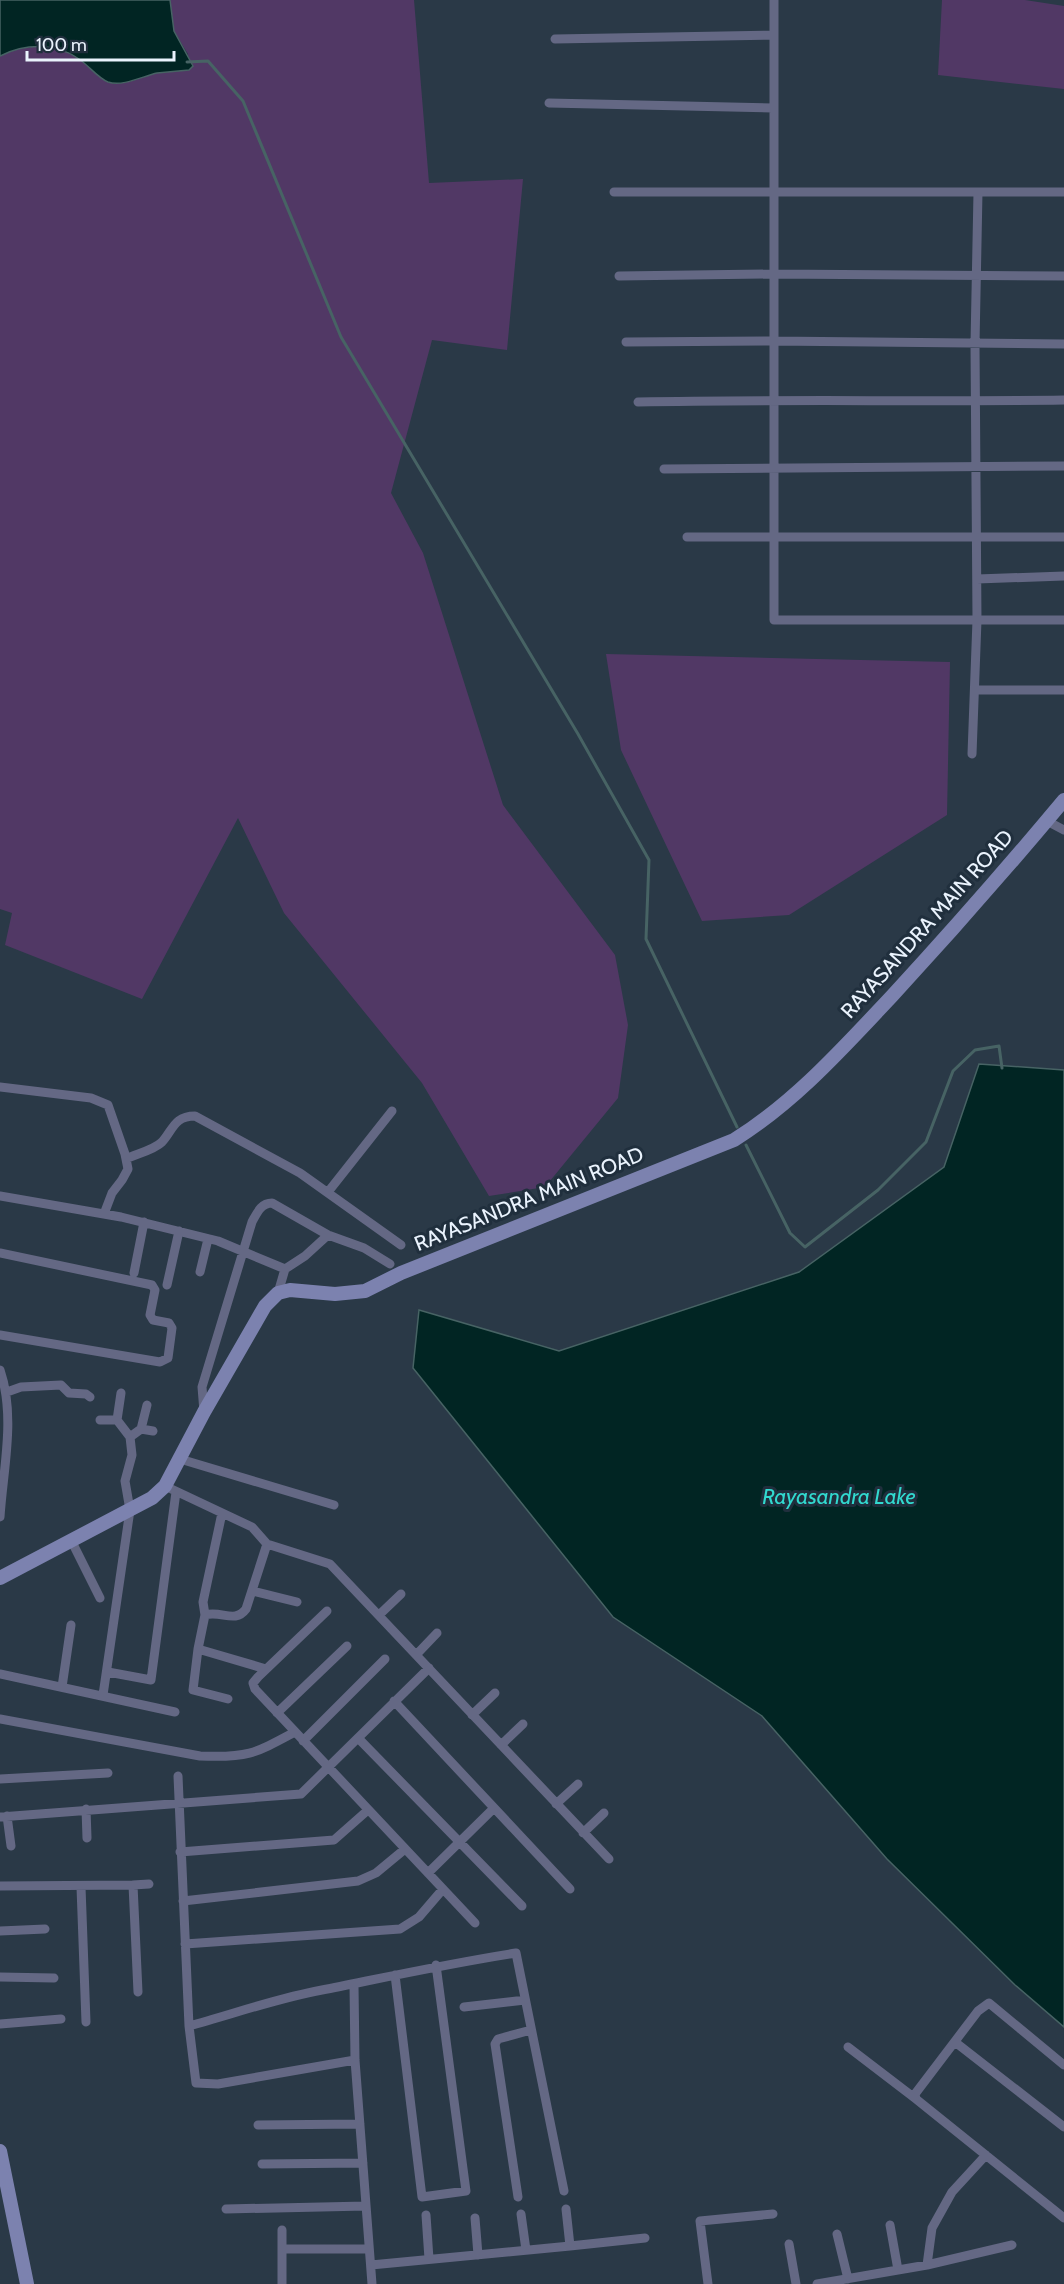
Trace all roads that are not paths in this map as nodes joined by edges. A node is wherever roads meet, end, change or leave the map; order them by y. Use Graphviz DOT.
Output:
graph roads {
  1 [pos="774,0"];
  2 [pos="773,35"];
  3 [pos="555,39"];
  4 [pos="549,103"];
  5 [pos="773,108"];
  6 [pos="614,192"];
  7 [pos="773,192"];
  8 [pos="978,192"];
  9 [pos="1064,192"];
  10 [pos="773,274"];
  11 [pos="619,276"];
  12 [pos="976,276"];
  13 [pos="1064,276"];
  14 [pos="773,341"];
  15 [pos="626,342"];
  16 [pos="975,344"];
  17 [pos="1064,344"];
  18 [pos="773,399"];
  19 [pos="1064,400"];
  20 [pos="976,401"];
  21 [pos="638,402"];
  22 [pos="1064,466"];
  23 [pos="976,467"];
  24 [pos="773,468"];
  25 [pos="664,469"];
  26 [pos="977,536"];
  27 [pos="687,537"];
  28 [pos="773,537"];
  29 [pos="1064,537"];
  30 [pos="1064,576"];
  31 [pos="977,579"];
  32 [pos="977,620"];
  33 [pos="1064,620"];
  34 [pos="975,690"];
  35 [pos="1064,690"];
  36 [pos="972,754"];
  37 [pos="1064,800"];
  38 [pos="1047,821"];
  39 [pos="1064,830"];
  40 [pos="0,1088"];
  41 [pos="392,1111"];
  42 [pos="126,1159"];
  43 [pos="328,1192"];
  44 [pos="0,1196"];
  45 [pos="104,1214"];
  46 [pos="144,1222"];
  47 [pos="179,1231"];
  48 [pos="328,1235"];
  49 [pos="208,1239"];
  50 [pos="401,1245"];
  51 [pos="244,1252"];
  52 [pos="0,1253"];
  53 [pos="390,1264"];
  54 [pos="285,1269"];
  55 [pos="200,1272"];
  56 [pos="134,1274"];
  57 [pos="167,1285"];
  58 [pos="278,1293"];
  59 [pos="0,1333"];
  60 [pos="0,1370"];
  61 [pos="2,1379"];
  62 [pos="7,1392"];
  63 [pos="121,1393"];
  64 [pos="90,1397"];
  65 [pos="147,1405"];
  66 [pos="204,1412"];
  67 [pos="100,1420"];
  68 [pos="117,1420"];
  69 [pos="141,1429"];
  70 [pos="153,1431"];
  71 [pos="130,1437"];
  72 [pos="180,1459"];
  73 [pos="170,1489"];
  74 [pos="334,1505"];
  75 [pos="130,1510"];
  76 [pos="222,1513"];
  77 [pos="0,1516"];
  78 [pos="71,1540"];
  79 [pos="267,1544"];
  80 [pos="0,1578"];
  81 [pos="252,1591"];
  82 [pos="401,1594"];
  83 [pos="100,1598"];
  84 [pos="297,1602"];
  85 [pos="327,1611"];
  86 [pos="205,1615"];
  87 [pos="378,1615"];
  88 [pos="71,1625"];
  89 [pos="437,1634"];
  90 [pos="347,1646"];
  91 [pos="198,1648"];
  92 [pos="416,1655"];
  93 [pos="385,1659"];
  94 [pos="429,1668"];
  95 [pos="266,1669"];
  96 [pos="108,1672"];
  97 [pos="0,1674"];
  98 [pos="62,1687"];
  99 [pos="495,1693"];
  100 [pos="104,1695"];
  101 [pos="228,1699"];
  102 [pos="394,1701"];
  103 [pos="175,1712"];
  104 [pos="277,1713"];
  105 [pos="472,1714"];
  106 [pos="0,1719"];
  107 [pos="523,1724"];
  108 [pos="295,1732"];
  109 [pos="358,1738"];
  110 [pos="303,1741"];
  111 [pos="501,1744"];
  112 [pos="328,1767"];
  113 [pos="108,1773"];
  114 [pos="178,1776"];
  115 [pos="0,1779"];
  116 [pos="578,1784"];
  117 [pos="177,1804"];
  118 [pos="556,1804"];
  119 [pos="494,1808"];
  120 [pos="86,1809"];
  121 [pos="368,1810"];
  122 [pos="604,1813"];
  123 [pos="3,1816"];
  124 [pos="584,1833"];
  125 [pos="87,1839"];
  126 [pos="460,1842"];
  127 [pos="11,1846"];
  128 [pos="405,1849"];
  129 [pos="180,1852"];
  130 [pos="609,1859"];
  131 [pos="428,1874"];
  132 [pos="149,1884"];
  133 [pos="133,1885"];
  134 [pos="0,1886"];
  135 [pos="81,1887"];
  136 [pos="570,1888"];
  137 [pos="443,1890"];
  138 [pos="183,1901"];
  139 [pos="522,1906"];
  140 [pos="475,1923"];
  141 [pos="45,1929"];
  142 [pos="0,1931"];
  143 [pos="185,1944"];
  144 [pos="436,1965"];
  145 [pos="394,1975"];
  146 [pos="0,1977"];
  147 [pos="54,1978"];
  148 [pos="354,1985"];
  149 [pos="138,1992"];
  150 [pos="525,2000"];
  151 [pos="464,2007"];
  152 [pos="61,2019"];
  153 [pos="86,2022"];
  154 [pos="0,2025"];
  155 [pos="189,2026"];
  156 [pos="531,2030"];
  157 [pos="955,2042"];
  158 [pos="848,2048"];
  159 [pos="355,2060"];
  160 [pos="1064,2065"];
  161 [pos="916,2099"];
  162 [pos="360,2124"];
  163 [pos="258,2125"];
  164 [pos="1064,2127"];
  165 [pos="0,2151"];
  166 [pos="986,2155"];
  167 [pos="363,2163"];
  168 [pos="262,2164"];
  169 [pos="564,2191"];
  170 [pos="518,2197"];
  171 [pos="366,2206"];
  172 [pos="226,2209"];
  173 [pos="566,2209"];
  174 [pos="521,2214"];
  175 [pos="773,2214"];
  176 [pos="426,2215"];
  177 [pos="475,2218"];
  178 [pos="1064,2218"];
  179 [pos="890,2225"];
  180 [pos="282,2230"];
  181 [pos="837,2234"];
  182 [pos="645,2238"];
  183 [pos="789,2244"];
  184 [pos="1012,2245"];
  185 [pos="570,2246"];
  186 [pos="282,2249"];
  187 [pos="369,2249"];
  188 [pos="526,2250"];
  189 [pos="478,2255"];
  190 [pos="429,2259"];
  191 [pos="371,2265"];
  192 [pos="927,2265"];
  193 [pos="898,2270"];
  194 [pos="848,2279"];
  195 [pos="27,2284"];
  196 [pos="282,2284"];
  197 [pos="372,2284"];
  198 [pos="708,2284"];
  199 [pos="796,2284"];
  200 [pos="817,2284"];
  1 -- 2 [label="street"];
  2 -- 3 [label="street"];
  2 -- 5 [label="street"];
  4 -- 5 [label="street"];
  5 -- 7 [label="street"];
  6 -- 7 [label="street"];
  7 -- 8 [label="street"];
  7 -- 10 [label="street"];
  8 -- 9 [label="street"];
  8 -- 12 [label="street"];
  10 -- 11 [label="street"];
  10 -- 12 [label="street"];
  10 -- 14 [label="street"];
  12 -- 13 [label="street"];
  12 -- 16 [label="street"];
  14 -- 15 [label="street"];
  14 -- 16 [label="street"];
  14 -- 18 [label="street"];
  16 -- 17 [label="street"];
  16 -- 20 [label="street"];
  18 -- 20 [label="street"];
  18 -- 21 [label="street"];
  18 -- 24 [label="street"];
  19 -- 20 [label="street"];
  20 -- 23 [label="street"];
  22 -- 23 [label="street"];
  23 -- 24 [label="street"];
  23 -- 26 [label="street"];
  24 -- 25 [label="street"];
  24 -- 28 [label="street"];
  26 -- 28 [label="street"];
  26 -- 29 [label="street"];
  26 -- 31 [label="street"];
  27 -- 28 [label="street"];
  28 -- 32 [label="street"];
  30 -- 31 [label="street"];
  31 -- 32 [label="street"];
  32 -- 33 [label="street"];
  32 -- 34 [label="street"];
  34 -- 35 [label="street"];
  34 -- 36 [label="street"];
  37 -- 38 [label="street, RAYASANDRA MAIN ROAD"];
  38 -- 39 [label="street"];
  38 -- 58 [label="street, RAYASANDRA MAIN ROAD"];
  40 -- 42 [label="street"];
  41 -- 43 [label="street"];
  42 -- 43 [label="street"];
  42 -- 45 [label="street"];
  43 -- 50 [label="street"];
  44 -- 45 [label="street"];
  45 -- 46 [label="street"];
  46 -- 47 [label="street"];
  46 -- 56 [label="street"];
  47 -- 49 [label="street"];
  47 -- 57 [label="street"];
  48 -- 51 [label="street"];
  48 -- 53 [label="street"];
  48 -- 54 [label="street"];
  49 -- 51 [label="street"];
  49 -- 55 [label="street"];
  51 -- 54 [label="street"];
  51 -- 66 [label="street"];
  52 -- 59 [label="street"];
  54 -- 58 [label="street"];
  58 -- 66 [label="street"];
  60 -- 61 [label="street"];
  61 -- 62 [label="street"];
  62 -- 64 [label="street"];
  62 -- 77 [label="street"];
  63 -- 68 [label="street"];
  65 -- 69 [label="street"];
  66 -- 72 [label="street"];
  67 -- 68 [label="street"];
  68 -- 71 [label="street"];
  69 -- 70 [label="street"];
  69 -- 71 [label="street"];
  71 -- 75 [label="street"];
  72 -- 73 [label="street"];
  72 -- 74 [label="street"];
  73 -- 75 [label="street"];
  73 -- 76 [label="street"];
  73 -- 96 [label="street"];
  75 -- 78 [label="street"];
  75 -- 96 [label="street"];
  76 -- 79 [label="street"];
  76 -- 86 [label="street"];
  78 -- 80 [label="street"];
  78 -- 83 [label="street"];
  79 -- 81 [label="street"];
  79 -- 87 [label="street"];
  81 -- 84 [label="street"];
  81 -- 86 [label="street"];
  82 -- 87 [label="street"];
  85 -- 95 [label="street"];
  86 -- 91 [label="street"];
  87 -- 92 [label="street"];
  88 -- 98 [label="street"];
  89 -- 92 [label="street"];
  90 -- 104 [label="street"];
  91 -- 95 [label="street"];
  91 -- 101 [label="street"];
  92 -- 94 [label="street"];
  93 -- 110 [label="street"];
  94 -- 102 [label="street"];
  94 -- 105 [label="street"];
  95 -- 104 [label="street"];
  96 -- 100 [label="street"];
  97 -- 98 [label="street"];
  98 -- 100 [label="street"];
  99 -- 105 [label="street"];
  100 -- 103 [label="street"];
  102 -- 109 [label="street"];
  102 -- 119 [label="street"];
  104 -- 108 [label="street"];
  105 -- 111 [label="street"];
  106 -- 108 [label="street"];
  107 -- 111 [label="street"];
  108 -- 110 [label="street"];
  109 -- 112 [label="street"];
  109 -- 126 [label="street"];
  110 -- 112 [label="street"];
  111 -- 118 [label="street"];
  112 -- 117 [label="street"];
  112 -- 121 [label="street"];
  113 -- 115 [label="street"];
  114 -- 117 [label="street"];
  116 -- 118 [label="street"];
  117 -- 120 [label="street"];
  117 -- 129 [label="street"];
  118 -- 124 [label="street"];
  119 -- 126 [label="street"];
  119 -- 136 [label="street"];
  120 -- 123 [label="street"];
  120 -- 125 [label="street"];
  121 -- 128 [label="street"];
  121 -- 129 [label="street"];
  122 -- 124 [label="street"];
  123 -- 127 [label="street"];
  124 -- 130 [label="street"];
  126 -- 131 [label="street"];
  126 -- 139 [label="street"];
  128 -- 131 [label="street"];
  128 -- 138 [label="street"];
  129 -- 138 [label="street"];
  131 -- 137 [label="street"];
  132 -- 133 [label="street"];
  133 -- 135 [label="street"];
  133 -- 149 [label="street"];
  134 -- 135 [label="street"];
  135 -- 153 [label="street"];
  137 -- 140 [label="street"];
  137 -- 143 [label="street"];
  138 -- 143 [label="street"];
  141 -- 142 [label="street"];
  143 -- 155 [label="street"];
  144 -- 145 [label="street"];
  144 -- 145 [label="street"];
  144 -- 150 [label="street"];
  145 -- 148 [label="street"];
  146 -- 147 [label="street"];
  148 -- 155 [label="street"];
  148 -- 159 [label="street"];
  150 -- 151 [label="street"];
  150 -- 156 [label="street"];
  152 -- 154 [label="street"];
  155 -- 159 [label="street"];
  156 -- 169 [label="street"];
  156 -- 170 [label="street"];
  157 -- 160 [label="street"];
  157 -- 161 [label="street"];
  157 -- 164 [label="street"];
  158 -- 161 [label="street"];
  159 -- 162 [label="street"];
  161 -- 166 [label="street"];
  162 -- 163 [label="street"];
  162 -- 167 [label="street"];
  165 -- 195 [label="street"];
  166 -- 178 [label="street"];
  166 -- 192 [label="street"];
  167 -- 168 [label="street"];
  167 -- 171 [label="street"];
  171 -- 172 [label="street"];
  171 -- 187 [label="street"];
  173 -- 185 [label="street"];
  174 -- 188 [label="street"];
  175 -- 198 [label="street"];
  176 -- 190 [label="street"];
  177 -- 189 [label="street"];
  179 -- 193 [label="street"];
  180 -- 186 [label="street"];
  181 -- 194 [label="street"];
  182 -- 185 [label="street"];
  183 -- 199 [label="street"];
  184 -- 192 [label="street"];
  185 -- 188 [label="street"];
  186 -- 187 [label="street"];
  186 -- 196 [label="street"];
  187 -- 191 [label="street"];
  188 -- 189 [label="street"];
  189 -- 190 [label="street"];
  190 -- 191 [label="street"];
  191 -- 197 [label="street"];
  192 -- 193 [label="street"];
  193 -- 194 [label="street"];
  194 -- 200 [label="street"];
}
